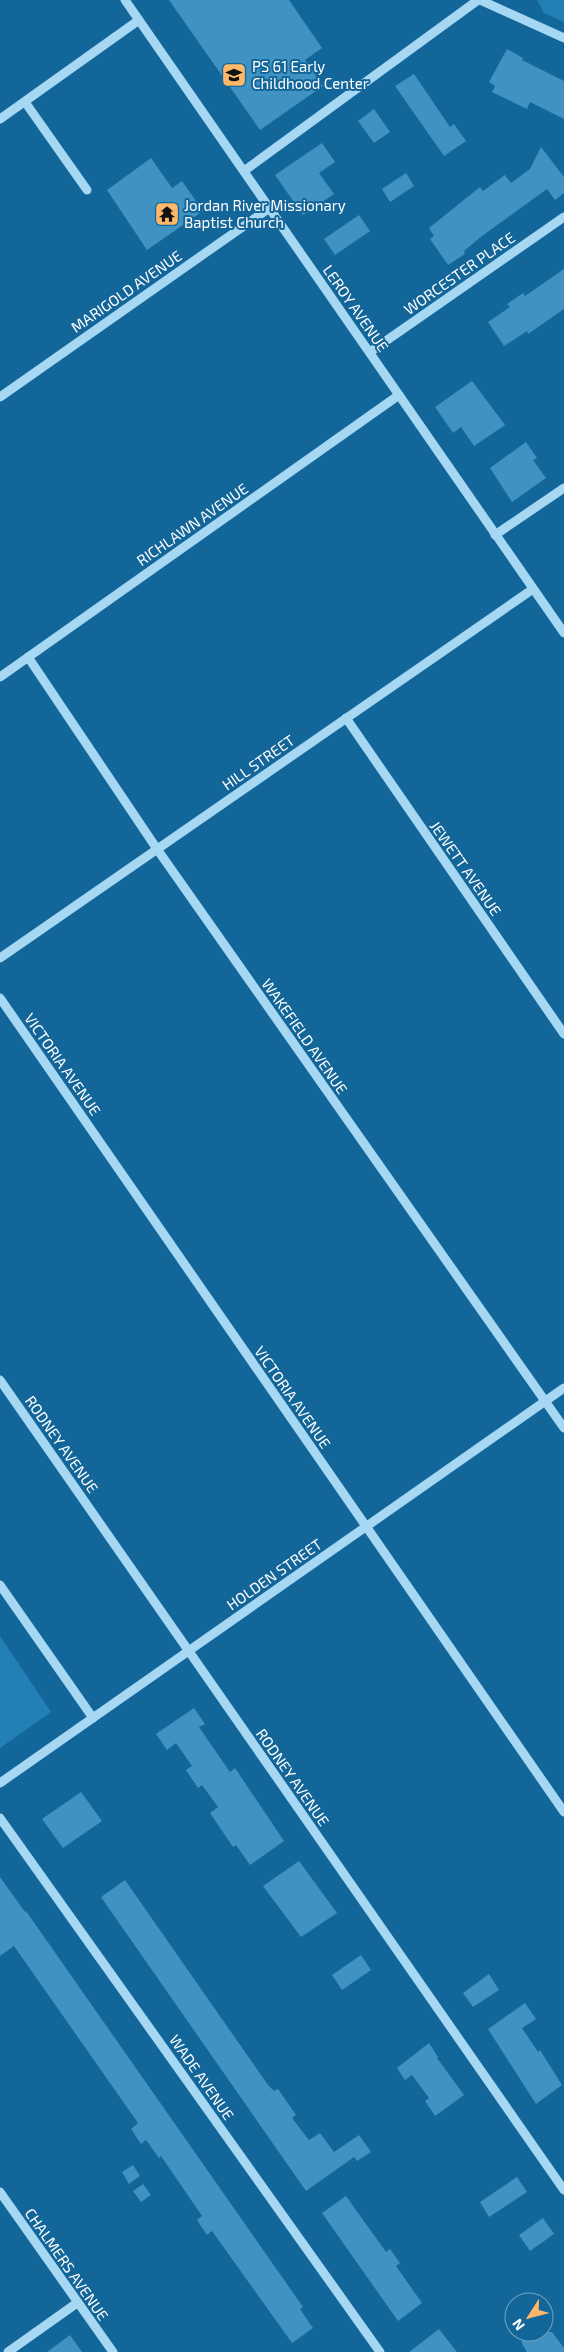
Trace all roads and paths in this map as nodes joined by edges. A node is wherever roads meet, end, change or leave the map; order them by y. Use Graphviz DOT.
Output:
graph roads {
  1 [pos="125,0"];
  2 [pos="479,0"];
  3 [pos="139,20"];
  4 [pos="564,38"];
  5 [pos="25,102"];
  6 [pos="0,119"];
  7 [pos="244,172"];
  8 [pos="87,190"];
  9 [pos="268,209"];
  10 [pos="564,217"];
  11 [pos="370,352"];
  12 [pos="399,395"];
  13 [pos="0,397"];
  14 [pos="564,488"];
  15 [pos="495,535"];
  16 [pos="533,589"];
  17 [pos="564,633"];
  18 [pos="28,657"];
  19 [pos="0,677"];
  20 [pos="346,718"];
  21 [pos="157,849"];
  22 [pos="0,958"];
  23 [pos="0,998"];
  24 [pos="564,1034"];
  25 [pos="0,1380"];
  26 [pos="564,1388"];
  27 [pos="545,1401"];
  28 [pos="564,1428"];
  29 [pos="366,1526"];
  30 [pos="0,1585"];
  31 [pos="189,1651"];
  32 [pos="92,1718"];
  33 [pos="0,1783"];
  34 [pos="564,1812"];
  35 [pos="0,1818"];
  36 [pos="564,2190"];
  37 [pos="0,2192"];
  38 [pos="77,2303"];
  39 [pos="8,2352"];
  40 [pos="113,2352"];
  41 [pos="380,2352"];
  1 -- 3 [label="street, LEROY AVENUE"];
  2 -- 4 [label="street"];
  2 -- 7 [label="street"];
  3 -- 5 [label="street"];
  3 -- 7 [label="street, LEROY AVENUE"];
  5 -- 6 [label="street"];
  5 -- 8 [label="street"];
  7 -- 9 [label="street, LEROY AVENUE"];
  9 -- 11 [label="street, LEROY AVENUE"];
  9 -- 13 [label="street, MARIGOLD AVENUE"];
  10 -- 11 [label="street, WORCESTER PLACE"];
  11 -- 12 [label="street, LEROY AVENUE"];
  12 -- 15 [label="street, LEROY AVENUE"];
  12 -- 18 [label="street, RICHLAWN AVENUE"];
  14 -- 15 [label="street"];
  15 -- 16 [label="street, LEROY AVENUE"];
  16 -- 17 [label="street, LEROY AVENUE"];
  16 -- 20 [label="street, HILL STREET"];
  18 -- 19 [label="street, RICHLAWN AVENUE"];
  18 -- 21 [label="street, WAKEFIELD AVENUE"];
  20 -- 21 [label="street, HILL STREET"];
  20 -- 24 [label="street, JEWETT AVENUE"];
  21 -- 22 [label="street, HILL STREET"];
  21 -- 27 [label="street, WAKEFIELD AVENUE"];
  23 -- 29 [label="street, VICTORIA AVENUE"];
  25 -- 31 [label="street, RODNEY AVENUE"];
  26 -- 27 [label="street, HOLDEN STREET"];
  27 -- 28 [label="street, WAKEFIELD AVENUE"];
  27 -- 29 [label="street, HOLDEN STREET"];
  29 -- 31 [label="street, HOLDEN STREET"];
  29 -- 34 [label="street, VICTORIA AVENUE"];
  30 -- 32 [label="street"];
  31 -- 32 [label="street, HOLDEN STREET"];
  31 -- 36 [label="street, RODNEY AVENUE"];
  32 -- 33 [label="street, HOLDEN STREET"];
  35 -- 41 [label="street, WADE AVENUE"];
  37 -- 38 [label="street, CHALMERS AVENUE"];
  38 -- 39 [label="street"];
  38 -- 40 [label="street, CHALMERS AVENUE"];
}
